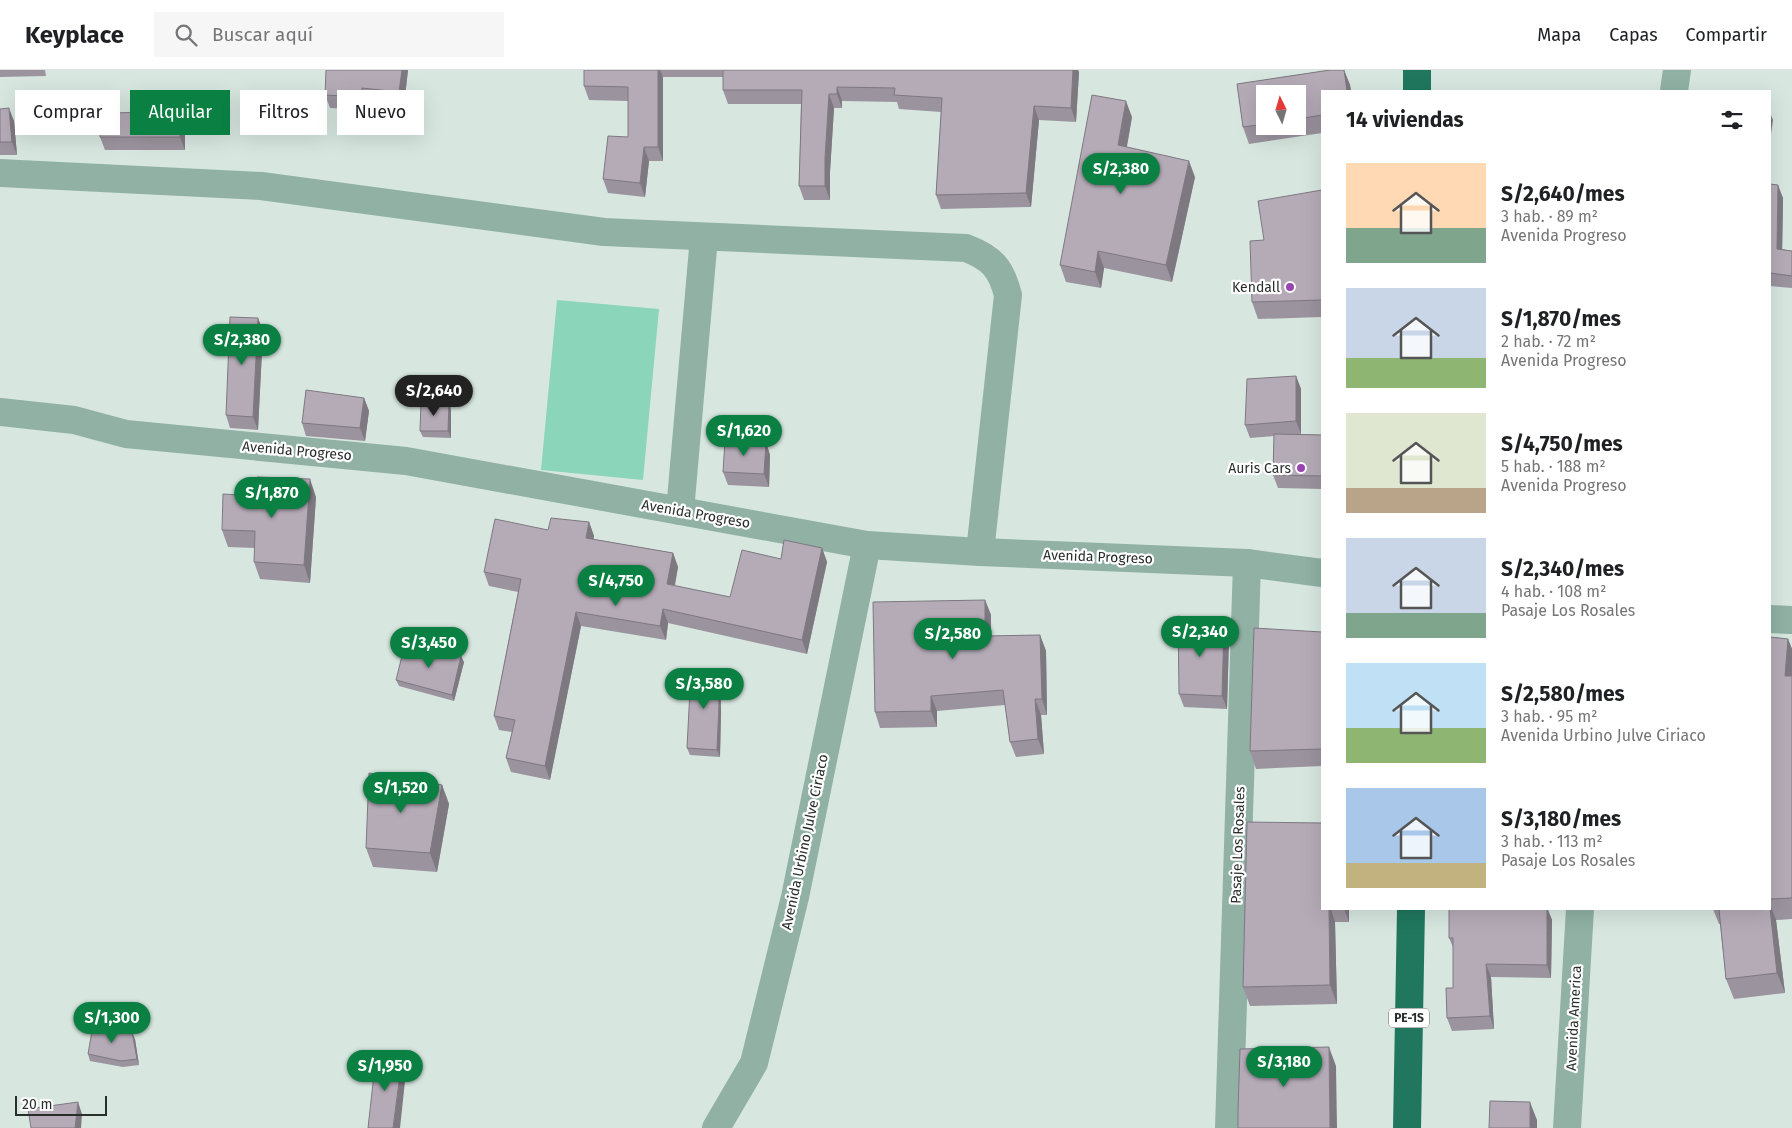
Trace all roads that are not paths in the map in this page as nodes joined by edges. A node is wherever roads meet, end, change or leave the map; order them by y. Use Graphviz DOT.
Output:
graph roads {
  1 [pos="1417,70"];
  2 [pos="1677,70"];
  3 [pos="1417,90"];
  4 [pos="1674,90"];
  5 [pos="0,174"];
  6 [pos="704,237"];
  7 [pos="0,412"];
  8 [pos="680,512"];
  9 [pos="867,545"];
  10 [pos="980,552"];
  11 [pos="1247,563"];
  12 [pos="1321,573"];
  13 [pos="1771,618"];
  14 [pos="1792,620"];
  15 [pos="1411,910"];
  16 [pos="1580,910"];
  17 [pos="716,1128"];
  18 [pos="1229,1128"];
  19 [pos="1407,1128"];
  20 [pos="1567,1128"];
  1 -- 3 [label="highway"];
  2 -- 4 [label="street"];
  5 -- 6 [label="street"];
  6 -- 8 [label="street"];
  6 -- 10 [label="street"];
  7 -- 8 [label="street, Avenida Progreso"];
  8 -- 9 [label="street, Avenida Progreso"];
  9 -- 10 [label="street, Avenida Progreso"];
  9 -- 17 [label="street, Avenida Urbino Julve Ciriaco"];
  10 -- 11 [label="street, Avenida Progreso"];
  11 -- 12 [label="street, Avenida Progreso"];
  11 -- 18 [label="street, Pasaje Los Rosales"];
  13 -- 14 [label="street"];
  15 -- 19 [label="highway, PE-1S"];
  16 -- 20 [label="street, Avenida America"];
}
